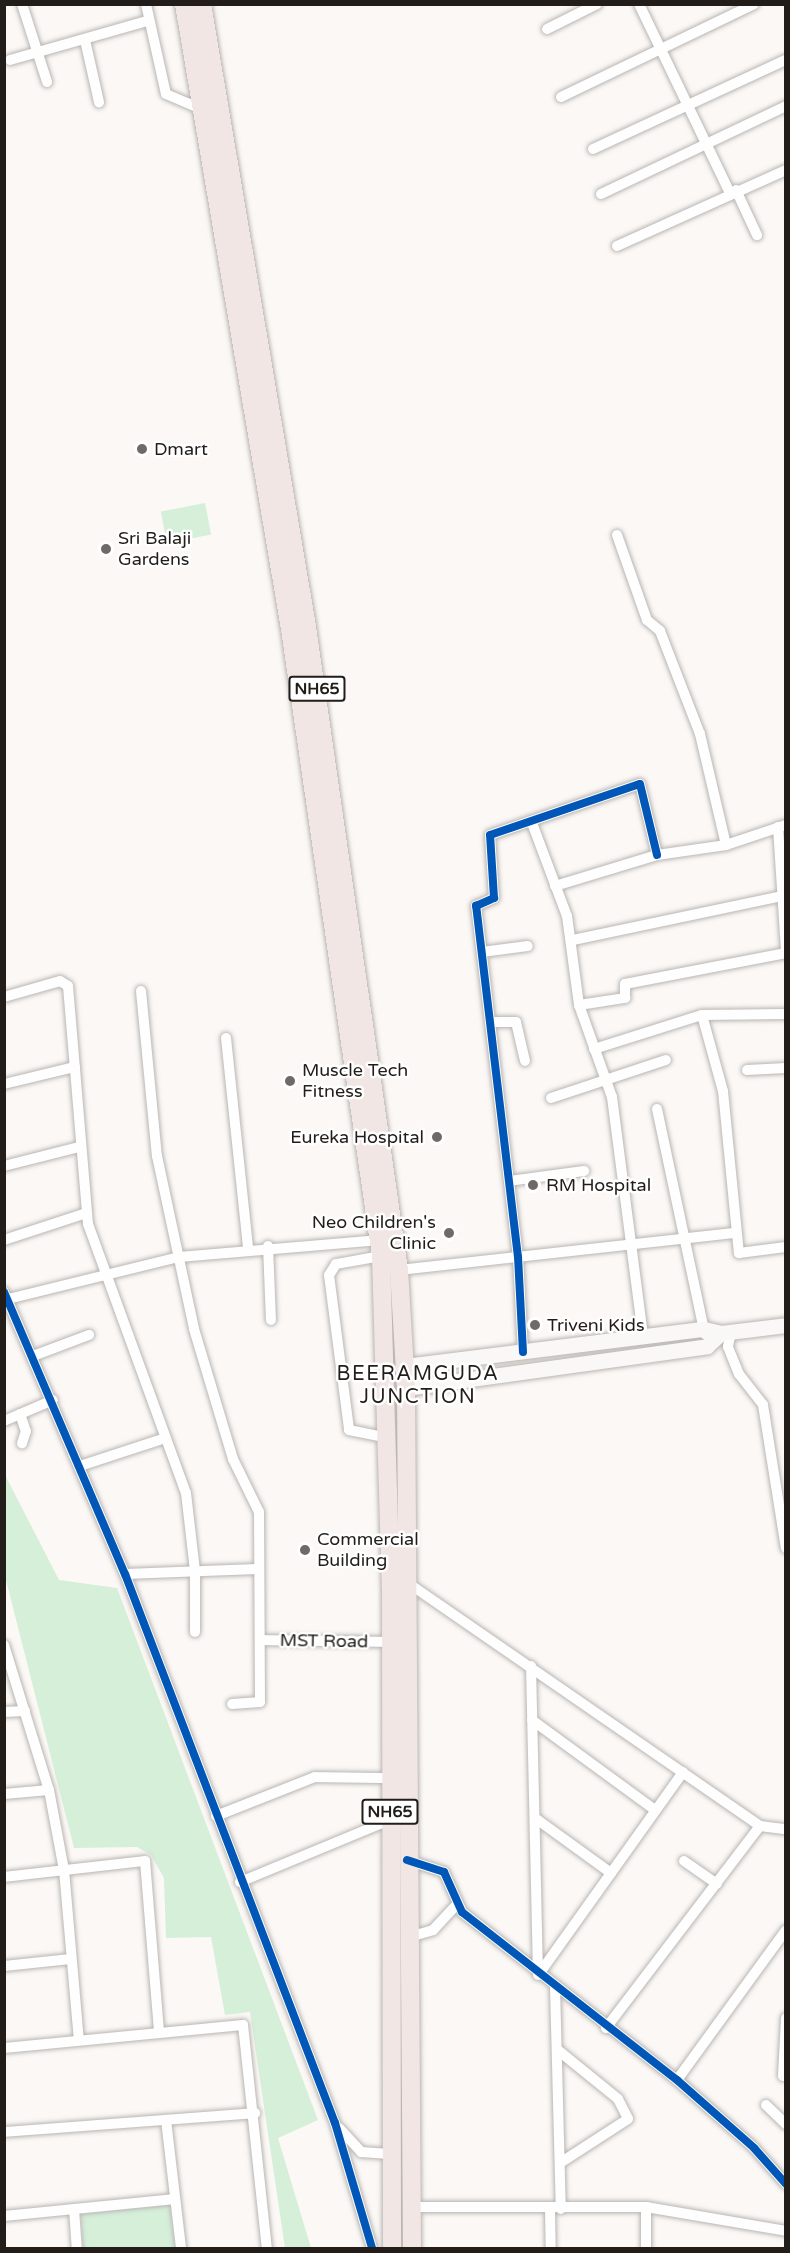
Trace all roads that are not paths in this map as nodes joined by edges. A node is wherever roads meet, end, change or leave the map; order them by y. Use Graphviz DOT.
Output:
graph roads {
  1 [pos="22,4"];
  2 [pos="146,4"];
  3 [pos="184,4"];
  4 [pos="202,4"];
  5 [pos="597,4"];
  6 [pos="639,4"];
  7 [pos="754,4"];
  8 [pos="147,21"];
  9 [pos="547,29"];
  10 [pos="85,40"];
  11 [pos="661,49"];
  12 [pos="38,53"];
  13 [pos="10,60"];
  14 [pos="786,60"];
  15 [pos="47,82"];
  16 [pos="561,97"];
  17 [pos="99,102"];
  18 [pos="691,104"];
  19 [pos="786,106"];
  20 [pos="201,109"];
  21 [pos="708,146"];
  22 [pos="593,150"];
  23 [pos="786,170"];
  24 [pos="733,191"];
  25 [pos="602,194"];
  26 [pos="757,235"];
  27 [pos="617,246"];
  28 [pos="617,535"];
  29 [pos="532,823"];
  30 [pos="782,826"];
  31 [pos="726,845"];
  32 [pos="657,855"];
  33 [pos="555,886"];
  34 [pos="784,895"];
  35 [pos="573,940"];
  36 [pos="528,946"];
  37 [pos="482,952"];
  38 [pos="786,953"];
  39 [pos="141,991"];
  40 [pos="4,997"];
  41 [pos="579,1005"];
  42 [pos="786,1014"];
  43 [pos="702,1015"];
  44 [pos="490,1022"];
  45 [pos="226,1038"];
  46 [pos="594,1049"];
  47 [pos="362,1050"];
  48 [pos="666,1060"];
  49 [pos="525,1061"];
  50 [pos="75,1067"];
  51 [pos="786,1068"];
  52 [pos="747,1070"];
  53 [pos="605,1078"];
  54 [pos="4,1083"];
  55 [pos="551,1098"];
  56 [pos="657,1108"];
  57 [pos="79,1147"];
  58 [pos="4,1166"];
  59 [pos="584,1171"];
  60 [pos="509,1181"];
  61 [pos="86,1213"];
  62 [pos="736,1233"];
  63 [pos="684,1239"];
  64 [pos="4,1240"];
  65 [pos="629,1245"];
  66 [pos="268,1246"];
  67 [pos="248,1247"];
  68 [pos="786,1247"];
  69 [pos="381,1248"];
  70 [pos="179,1257"];
  71 [pos="518,1257"];
  72 [pos="399,1270"];
  73 [pos="102,1274"];
  74 [pos="6,1295"];
  75 [pos="271,1320"];
  76 [pos="786,1325"];
  77 [pos="704,1329"];
  78 [pos="726,1332"];
  79 [pos="89,1335"];
  80 [pos="643,1336"];
  81 [pos="707,1346"];
  82 [pos="523,1352"];
  83 [pos="33,1356"];
  84 [pos="405,1366"];
  85 [pos="406,1388"];
  86 [pos="53,1400"];
  87 [pos="20,1414"];
  88 [pos="6,1417"];
  89 [pos="165,1438"];
  90 [pos="389,1438"];
  91 [pos="22,1443"];
  92 [pos="80,1466"];
  93 [pos="782,1492"];
  94 [pos="786,1547"];
  95 [pos="257,1569"];
  96 [pos="195,1571"];
  97 [pos="125,1574"];
  98 [pos="408,1583"];
  99 [pos="195,1632"];
  100 [pos="260,1640"];
  101 [pos="389,1642"];
  102 [pos="4,1645"];
  103 [pos="531,1666"];
  104 [pos="232,1704"];
  105 [pos="25,1711"];
  106 [pos="4,1712"];
  107 [pos="399,1719"];
  108 [pos="532,1720"];
  109 [pos="399,1748"];
  110 [pos="683,1772"];
  111 [pos="392,1778"];
  112 [pos="49,1790"];
  113 [pos="4,1794"];
  114 [pos="655,1810"];
  115 [pos="216,1816"];
  116 [pos="535,1818"];
  117 [pos="390,1820"];
  118 [pos="760,1826"];
  119 [pos="786,1829"];
  120 [pos="407,1860"];
  121 [pos="684,1861"];
  122 [pos="64,1870"];
  123 [pos="611,1873"];
  124 [pos="4,1877"];
  125 [pos="240,1882"];
  126 [pos="717,1884"];
  127 [pos="456,1905"];
  128 [pos="786,1930"];
  129 [pos="409,1937"];
  130 [pos="71,1959"];
  131 [pos="4,1966"];
  132 [pos="538,1975"];
  133 [pos="555,1987"];
  134 [pos="786,2018"];
  135 [pos="606,2028"];
  136 [pos="159,2032"];
  137 [pos="79,2040"];
  138 [pos="4,2048"];
  139 [pos="559,2051"];
  140 [pos="783,2076"];
  141 [pos="677,2080"];
  142 [pos="766,2105"];
  143 [pos="255,2113"];
  144 [pos="166,2120"];
  145 [pos="335,2123"];
  146 [pos="786,2124"];
  147 [pos="4,2132"];
  148 [pos="393,2154"];
  149 [pos="560,2163"];
  150 [pos="786,2184"];
  151 [pos="175,2199"];
  152 [pos="412,2207"];
  153 [pos="646,2207"];
  154 [pos="74,2209"];
  155 [pos="555,2209"];
  156 [pos="4,2216"];
  157 [pos="786,2231"];
  158 [pos="77,2248"];
  159 [pos="181,2248"];
  160 [pos="267,2248"];
  161 [pos="372,2248"];
  162 [pos="392,2248"];
  163 [pos="412,2248"];
  164 [pos="551,2248"];
  165 [pos="646,2248"];
  1 -- 12 [label="street"];
  2 -- 8 [label="street"];
  3 -- 20 [label="highway, NH65"];
  4 -- 47 [label="highway, NH65"];
  5 -- 9 [label="street"];
  6 -- 11 [label="street"];
  7 -- 11 [label="street"];
  8 -- 10 [label="street"];
  8 -- 20 [label="street"];
  10 -- 12 [label="street"];
  10 -- 17 [label="street"];
  11 -- 16 [label="street"];
  11 -- 18 [label="street"];
  12 -- 13 [label="street"];
  12 -- 15 [label="street"];
  14 -- 18 [label="street"];
  18 -- 21 [label="street"];
  18 -- 22 [label="street"];
  19 -- 21 [label="street"];
  20 -- 47 [label="highway, NH65"];
  21 -- 24 [label="street"];
  21 -- 25 [label="street"];
  23 -- 24 [label="street"];
  24 -- 26 [label="street"];
  24 -- 27 [label="street"];
  28 -- 31 [label="street"];
  29 -- 32 [label="street"];
  29 -- 33 [label="street"];
  29 -- 37 [label="street"];
  30 -- 31 [label="street"];
  30 -- 34 [label="street"];
  31 -- 32 [label="street"];
  32 -- 33 [label="street"];
  33 -- 35 [label="street"];
  34 -- 35 [label="street"];
  34 -- 38 [label="street"];
  35 -- 41 [label="street"];
  36 -- 37 [label="street"];
  37 -- 44 [label="street"];
  38 -- 41 [label="street"];
  39 -- 70 [label="street"];
  40 -- 50 [label="street"];
  41 -- 46 [label="street"];
  42 -- 43 [label="street"];
  43 -- 46 [label="street"];
  43 -- 62 [label="street"];
  44 -- 49 [label="street"];
  44 -- 60 [label="street"];
  45 -- 67 [label="street"];
  46 -- 53 [label="street"];
  47 -- 69 [label="highway, NH65"];
  47 -- 72 [label="highway, NH65"];
  48 -- 53 [label="street"];
  50 -- 54 [label="street"];
  50 -- 57 [label="street"];
  51 -- 52 [label="street"];
  53 -- 55 [label="street"];
  53 -- 65 [label="street"];
  56 -- 63 [label="street"];
  57 -- 58 [label="street"];
  57 -- 61 [label="street"];
  59 -- 60 [label="street"];
  60 -- 71 [label="street"];
  61 -- 64 [label="street"];
  61 -- 73 [label="street"];
  62 -- 63 [label="street"];
  62 -- 68 [label="street"];
  63 -- 65 [label="street"];
  63 -- 77 [label="street"];
  65 -- 71 [label="street"];
  65 -- 80 [label="street"];
  66 -- 67 [label="street"];
  66 -- 69 [label="street"];
  66 -- 75 [label="street"];
  67 -- 70 [label="street"];
  69 -- 90 [label="highway, NH65"];
  69 -- 90 [label="street"];
  70 -- 73 [label="street"];
  70 -- 95 [label="street"];
  71 -- 72 [label="street"];
  71 -- 82 [label="street"];
  72 -- 84 [label="highway, NH65"];
  73 -- 74 [label="street"];
  73 -- 89 [label="street"];
  74 -- 83 [label="street"];
  76 -- 78 [label="main road"];
  77 -- 78 [label="main road"];
  77 -- 80 [label="main road"];
  77 -- 81 [label="street"];
  78 -- 81 [label="main road"];
  78 -- 93 [label="street"];
  79 -- 83 [label="street"];
  80 -- 82 [label="main road"];
  81 -- 85 [label="main road"];
  82 -- 84 [label="main road"];
  83 -- 86 [label="street"];
  84 -- 85 [label="highway, NH65"];
  85 -- 98 [label="highway, NH65"];
  86 -- 87 [label="street"];
  86 -- 92 [label="street"];
  87 -- 88 [label="street"];
  87 -- 91 [label="street"];
  89 -- 92 [label="street"];
  89 -- 96 [label="street"];
  90 -- 101 [label="highway, NH65"];
  92 -- 97 [label="street"];
  93 -- 94 [label="street"];
  95 -- 96 [label="street"];
  95 -- 100 [label="street"];
  96 -- 97 [label="street"];
  96 -- 99 [label="street"];
  97 -- 115 [label="street"];
  98 -- 103 [label="street"];
  98 -- 107 [label="highway, NH65"];
  100 -- 101 [label="street, MST Road"];
  100 -- 104 [label="street"];
  101 -- 107 [label="highway, NH65"];
  102 -- 105 [label="street"];
  103 -- 108 [label="street"];
  103 -- 110 [label="street"];
  105 -- 106 [label="street"];
  105 -- 112 [label="street"];
  107 -- 109 [label="highway, NH65"];
  108 -- 114 [label="street"];
  108 -- 116 [label="street"];
  109 -- 111 [label="highway, NH65"];
  109 -- 120 [label="highway, NH65"];
  110 -- 114 [label="street"];
  110 -- 118 [label="street"];
  111 -- 115 [label="street"];
  111 -- 117 [label="highway, NH65"];
  112 -- 113 [label="street"];
  112 -- 122 [label="street"];
  114 -- 123 [label="street"];
  115 -- 125 [label="street"];
  116 -- 123 [label="street"];
  116 -- 132 [label="street"];
  117 -- 125 [label="street"];
  117 -- 148 [label="highway, NH65"];
  118 -- 119 [label="street"];
  118 -- 126 [label="street"];
  120 -- 127 [label="street"];
  120 -- 129 [label="highway, NH65"];
  121 -- 126 [label="street"];
  122 -- 124 [label="street"];
  122 -- 130 [label="street"];
  122 -- 136 [label="street"];
  123 -- 132 [label="street"];
  125 -- 145 [label="street"];
  126 -- 135 [label="street"];
  127 -- 129 [label="street"];
  127 -- 132 [label="street"];
  128 -- 141 [label="street"];
  129 -- 152 [label="highway, NH65"];
  130 -- 131 [label="street"];
  130 -- 137 [label="street"];
  132 -- 133 [label="street"];
  133 -- 135 [label="street"];
  133 -- 139 [label="street"];
  134 -- 140 [label="street"];
  135 -- 141 [label="street"];
  136 -- 137 [label="street"];
  136 -- 143 [label="street"];
  137 -- 138 [label="street"];
  139 -- 149 [label="street"];
  139 -- 149 [label="street"];
  141 -- 150 [label="street"];
  142 -- 146 [label="street"];
  143 -- 144 [label="street"];
  143 -- 160 [label="street"];
  144 -- 147 [label="street"];
  144 -- 151 [label="street"];
  145 -- 148 [label="street"];
  145 -- 161 [label="street"];
  148 -- 162 [label="highway, NH65"];
  149 -- 155 [label="street"];
  151 -- 154 [label="street"];
  151 -- 159 [label="street"];
  152 -- 155 [label="street"];
  152 -- 163 [label="highway, NH65"];
  153 -- 155 [label="street"];
  153 -- 157 [label="street"];
  153 -- 165 [label="street"];
  154 -- 156 [label="street"];
  154 -- 158 [label="street"];
  155 -- 164 [label="street"];
}
